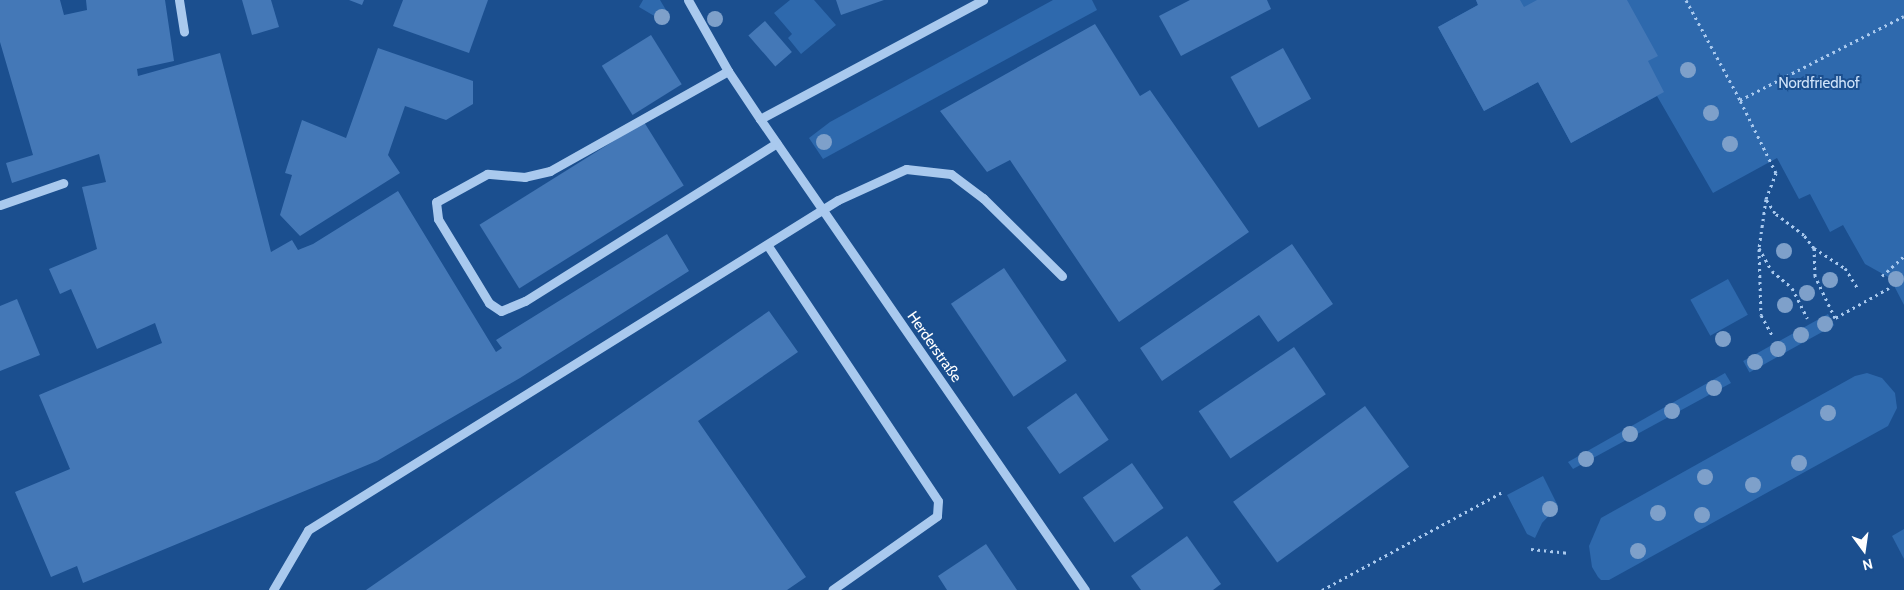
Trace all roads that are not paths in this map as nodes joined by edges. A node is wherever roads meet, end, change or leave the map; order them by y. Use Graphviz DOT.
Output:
graph roads {
  1 [pos="179,0"];
  2 [pos="688,0"];
  3 [pos="983,0"];
  4 [pos="184,32"];
  5 [pos="728,71"];
  6 [pos="760,119"];
  7 [pos="777,143"];
  8 [pos="64,183"];
  9 [pos="0,205"];
  10 [pos="823,212"];
  11 [pos="768,246"];
  12 [pos="1062,276"];
  13 [pos="273,590"];
  14 [pos="832,590"];
  15 [pos="1085,590"];
  1 -- 4 [label="street"];
  2 -- 5 [label="street, Herderstraße"];
  3 -- 6 [label="street"];
  5 -- 6 [label="street, Herderstraße"];
  5 -- 7 [label="street"];
  6 -- 7 [label="street, Herderstraße"];
  7 -- 10 [label="street, Herderstraße"];
  8 -- 9 [label="street"];
  10 -- 11 [label="street"];
  10 -- 12 [label="street"];
  10 -- 15 [label="street, Herderstraße"];
  11 -- 13 [label="street"];
  11 -- 14 [label="street"];
}
